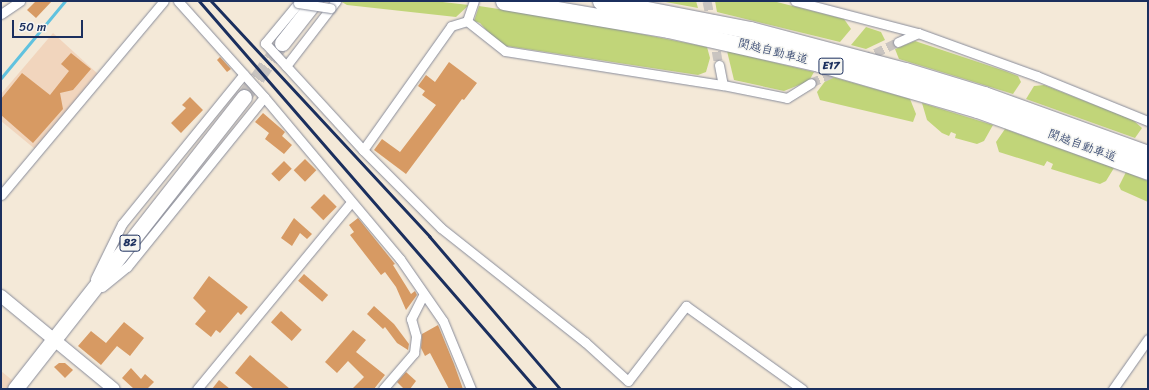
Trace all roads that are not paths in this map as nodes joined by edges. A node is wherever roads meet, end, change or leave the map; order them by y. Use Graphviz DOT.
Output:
graph roads {
  1 [pos="20,1"];
  2 [pos="164,1"];
  3 [pos="178,1"];
  4 [pos="315,1"];
  5 [pos="474,1"];
  6 [pos="504,1"];
  7 [pos="601,1"];
  8 [pos="795,1"];
  9 [pos="299,2"];
  10 [pos="334,4"];
  11 [pos="1,14"];
  12 [pos="467,21"];
  13 [pos="918,33"];
  14 [pos="898,42"];
  15 [pos="282,43"];
  16 [pos="719,65"];
  17 [pos="286,66"];
  18 [pos="244,74"];
  19 [pos="811,83"];
  20 [pos="723,85"];
  21 [pos="244,97"];
  22 [pos="264,97"];
  23 [pos="1148,121"];
  24 [pos="363,150"];
  25 [pos="1148,154"];
  26 [pos="1148,171"];
  27 [pos="1,195"];
  28 [pos="351,202"];
  29 [pos="424,294"];
  30 [pos="1,296"];
  31 [pos="87,298"];
  32 [pos="1148,339"];
  33 [pos="54,340"];
  34 [pos="15,389"];
  35 [pos="114,389"];
  36 [pos="197,389"];
  37 [pos="383,389"];
  38 [pos="471,389"];
  39 [pos="802,389"];
  40 [pos="1113,389"];
  1 -- 11 [label="street"];
  2 -- 27 [label="street"];
  3 -- 18 [label="street"];
  4 -- 15 [label="main road"];
  5 -- 12 [label="street"];
  6 -- 26 [label="highway, 関越自動車道 / E17"];
  7 -- 25 [label="highway, 関越自動車道 / E17"];
  8 -- 13 [label="street"];
  9 -- 10 [label="street, bridge"];
  9 -- 17 [label="street"];
  10 -- 17 [label="street"];
  12 -- 20 [label="street"];
  12 -- 24 [label="street"];
  13 -- 14 [label="street"];
  13 -- 23 [label="street"];
  16 -- 20 [label="street"];
  17 -- 24 [label="street"];
  18 -- 22 [label="street"];
  18 -- 31 [label="street"];
  19 -- 20 [label="street"];
  21 -- 31 [label="main road, 82"];
  22 -- 28 [label="street"];
  22 -- 31 [label="street"];
  24 -- 39 [label="street"];
  28 -- 29 [label="street"];
  28 -- 36 [label="street"];
  29 -- 37 [label="street"];
  29 -- 38 [label="street"];
  30 -- 33 [label="street"];
  31 -- 33 [label="main road, 82"];
  32 -- 40 [label="street"];
  33 -- 34 [label="main road, 82"];
  33 -- 35 [label="street"];
}
